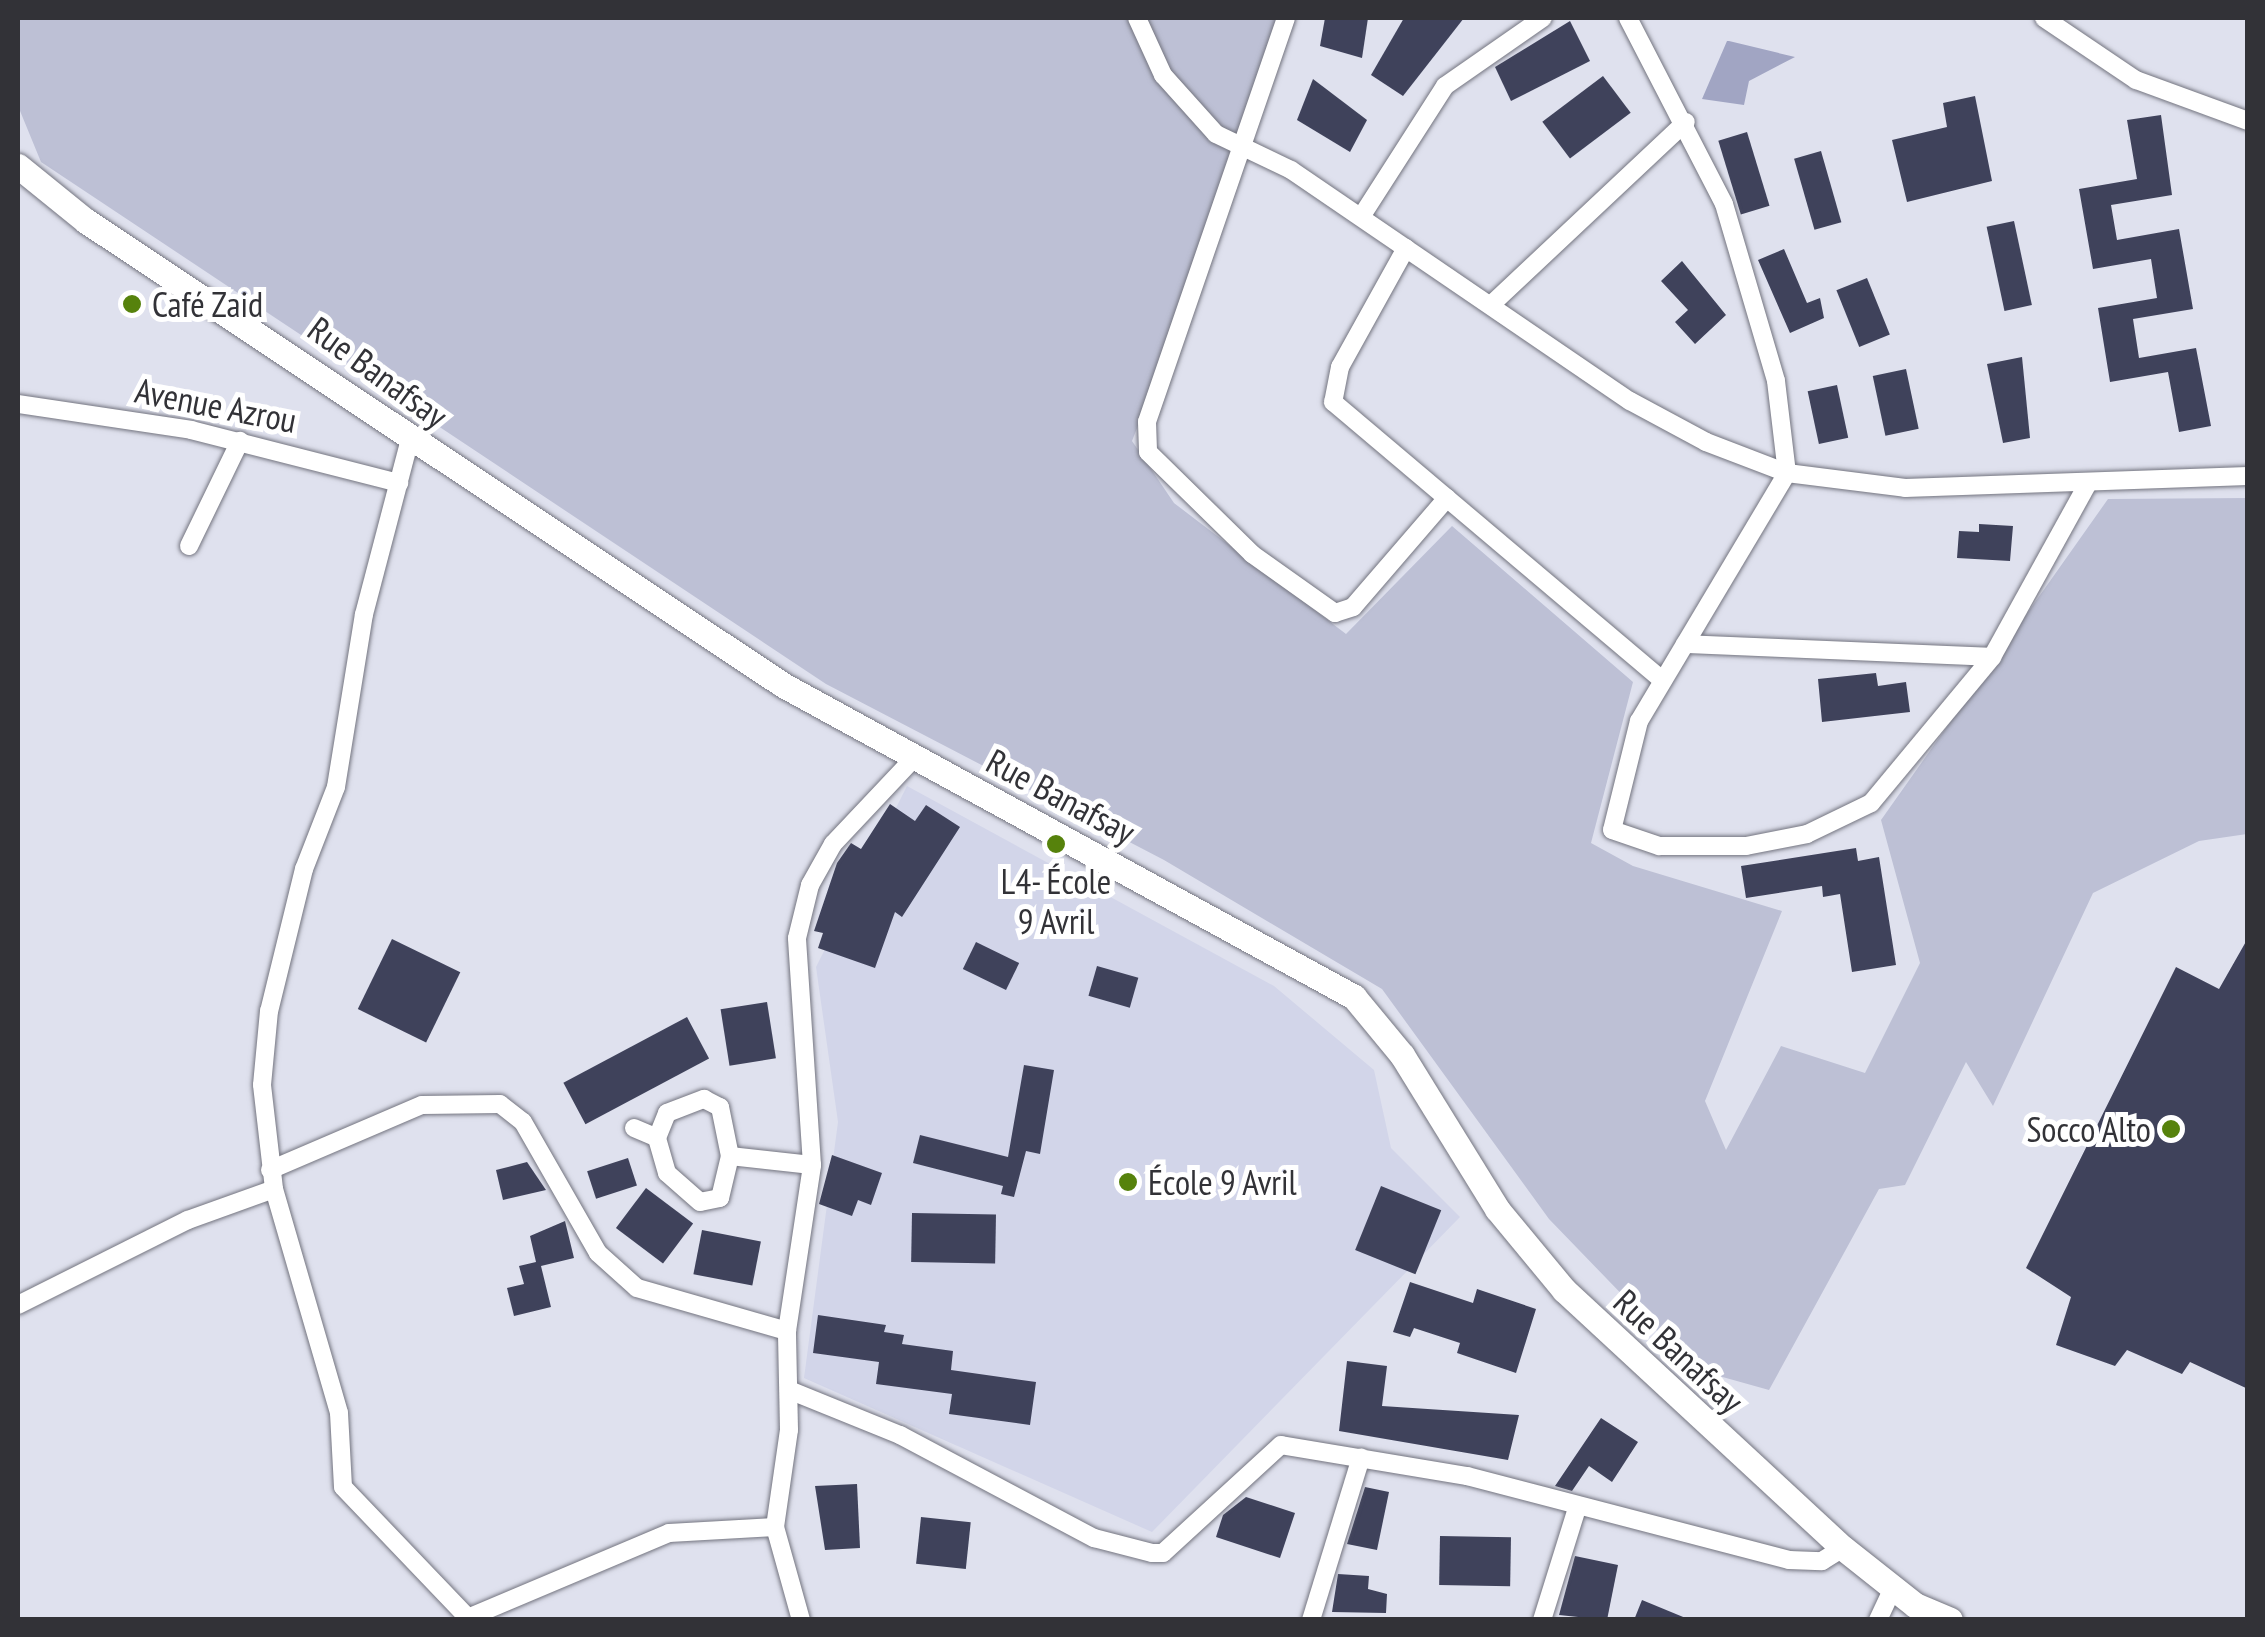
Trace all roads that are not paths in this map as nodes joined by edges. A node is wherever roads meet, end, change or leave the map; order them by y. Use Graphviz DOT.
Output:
graph roads {
  1 [pos="1136,18"];
  2 [pos="1286,18"];
  3 [pos="1543,18"];
  4 [pos="1628,18"];
  5 [pos="2044,18"];
  6 [pos="2248,121"];
  7 [pos="1686,122"];
  8 [pos="1243,144"];
  9 [pos="18,166"];
  10 [pos="1361,217"];
  11 [pos="1406,248"];
  12 [pos="1494,302"];
  13 [pos="18,404"];
  14 [pos="240,440"];
  15 [pos="410,440"];
  16 [pos="1787,473"];
  17 [pos="2248,476"];
  18 [pos="399,482"];
  19 [pos="2088,485"];
  20 [pos="1447,498"];
  21 [pos="189,546"];
  22 [pos="1685,644"];
  23 [pos="1992,657"];
  24 [pos="1661,680"];
  25 [pos="914,758"];
  26 [pos="634,1128"];
  27 [pos="657,1138"];
  28 [pos="730,1156"];
  29 [pos="812,1165"];
  30 [pos="272,1180"];
  31 [pos="18,1305"];
  32 [pos="787,1330"];
  33 [pos="790,1390"];
  34 [pos="1361,1458"];
  35 [pos="1577,1508"];
  36 [pos="775,1527"];
  37 [pos="1842,1548"];
  38 [pos="1892,1590"];
  39 [pos="470,1618"];
  40 [pos="801,1620"];
  41 [pos="1311,1620"];
  42 [pos="1542,1620"];
  43 [pos="1878,1620"];
  44 [pos="1950,1620"];
  1 -- 8 [label="street"];
  2 -- 8 [label="street"];
  3 -- 10 [label="street"];
  4 -- 7 [label="street"];
  5 -- 6 [label="street"];
  7 -- 12 [label="street"];
  7 -- 16 [label="street"];
  8 -- 10 [label="street"];
  8 -- 20 [label="street"];
  9 -- 15 [label="main road, Rue Banafsay"];
  10 -- 11 [label="street"];
  11 -- 12 [label="street"];
  11 -- 20 [label="street"];
  12 -- 16 [label="street"];
  13 -- 14 [label="street, Avenue Azrou"];
  14 -- 18 [label="street, Avenue Azrou"];
  14 -- 21 [label="street"];
  15 -- 18 [label="street"];
  15 -- 25 [label="main road, Rue Banafsay"];
  16 -- 19 [label="street"];
  16 -- 22 [label="street"];
  17 -- 19 [label="street"];
  18 -- 30 [label="street"];
  19 -- 23 [label="street"];
  20 -- 24 [label="street"];
  22 -- 23 [label="street"];
  22 -- 24 [label="street"];
  23 -- 24 [label="street"];
  25 -- 29 [label="street"];
  25 -- 37 [label="main road, Rue Banafsay"];
  26 -- 27 [label="street"];
  27 -- 28 [label="street"];
  27 -- 28 [label="street"];
  28 -- 29 [label="street"];
  29 -- 32 [label="street"];
  30 -- 31 [label="street"];
  30 -- 32 [label="street"];
  30 -- 39 [label="street"];
  32 -- 33 [label="street"];
  33 -- 34 [label="street"];
  33 -- 36 [label="street"];
  34 -- 35 [label="street"];
  34 -- 41 [label="street"];
  35 -- 37 [label="street"];
  35 -- 42 [label="street"];
  36 -- 39 [label="street"];
  36 -- 40 [label="street"];
  37 -- 38 [label="main road, Rue Banafsay"];
  38 -- 43 [label="street"];
  38 -- 44 [label="main road, Rue Banafsay"];
}
